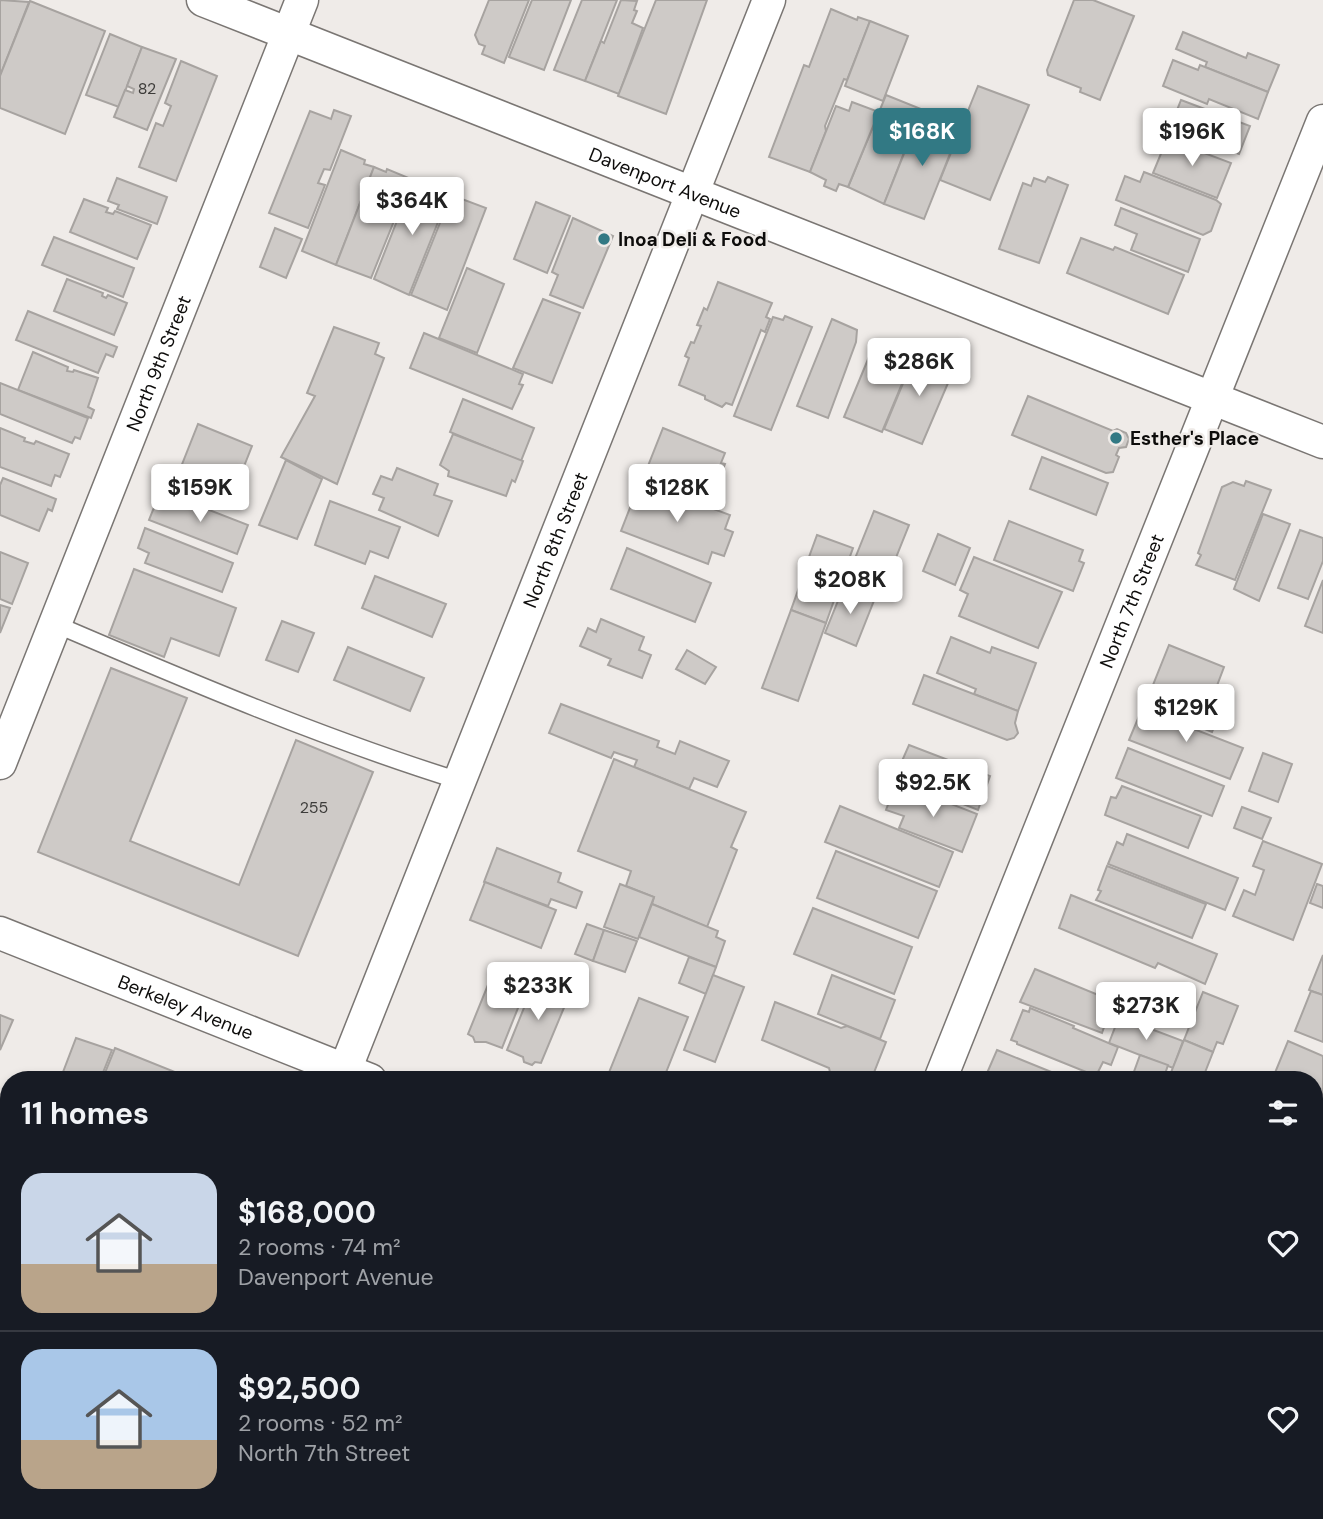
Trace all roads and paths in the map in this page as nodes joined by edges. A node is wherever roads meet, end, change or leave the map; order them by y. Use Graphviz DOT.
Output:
graph roads {
  1 [pos="203,0"];
  2 [pos="302,0"];
  3 [pos="769,0"];
  4 [pos="288,34"];
  5 [pos="1323,121"];
  6 [pos="693,194"];
  7 [pos="1212,398"];
  8 [pos="1323,442"];
  9 [pos="55,624"];
  10 [pos="0,764"];
  11 [pos="460,781"];
  12 [pos="0,933"];
  13 [pos="340,1071"];
  14 [pos="354,1071"];
  15 [pos="944,1071"];
  1 -- 4 [label="street, Davenport Avenue"];
  2 -- 4 [label="street, North 9th Street"];
  3 -- 6 [label="street, North 8th Street"];
  4 -- 6 [label="street, Davenport Avenue"];
  4 -- 9 [label="street, North 9th Street"];
  5 -- 7 [label="street, North 7th Street"];
  6 -- 7 [label="street, Davenport Avenue"];
  6 -- 11 [label="street, North 8th Street"];
  7 -- 8 [label="street, Davenport Avenue"];
  7 -- 15 [label="street, North 7th Street"];
  9 -- 10 [label="street, North 9th Street"];
  9 -- 11 [label="lane"];
  11 -- 14 [label="street, North 8th Street"];
  12 -- 13 [label="street, Berkeley Avenue"];
}
